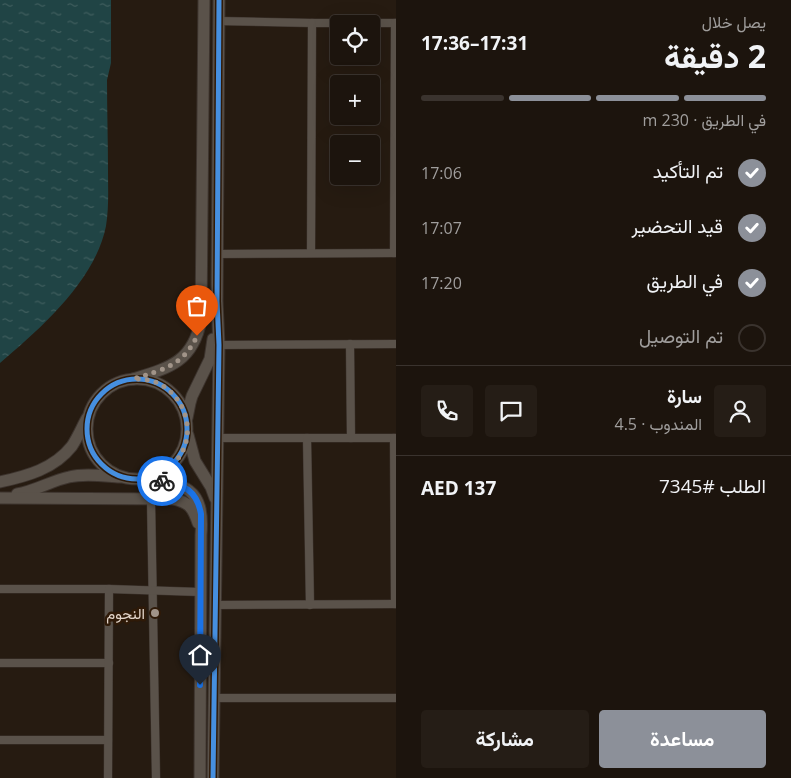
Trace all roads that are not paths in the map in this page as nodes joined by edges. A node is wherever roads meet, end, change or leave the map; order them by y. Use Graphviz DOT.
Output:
graph roads {
  1 [pos="204,0"];
  2 [pos="219,0"];
  3 [pos="218,21"];
  4 [pos="312,23"];
  5 [pos="396,23"];
  6 [pos="311,253"];
  7 [pos="395,253"];
  8 [pos="217,254"];
  9 [pos="217,301"];
  10 [pos="350,344"];
  11 [pos="396,344"];
  12 [pos="219,345"];
  13 [pos="133,379"];
  14 [pos="90,412"];
  15 [pos="187,426"];
  16 [pos="218,438"];
  17 [pos="307,438"];
  18 [pos="351,438"];
  19 [pos="395,438"];
  20 [pos="125,477"];
  21 [pos="142,478"];
  22 [pos="0,482"];
  23 [pos="0,497"];
  24 [pos="151,500"];
  25 [pos="217,507"];
  26 [pos="201,535"];
  27 [pos="0,588"];
  28 [pos="109,589"];
  29 [pos="153,590"];
  30 [pos="200,592"];
  31 [pos="395,604"];
  32 [pos="215,605"];
  33 [pos="310,605"];
  34 [pos="0,663"];
  35 [pos="109,663"];
  36 [pos="214,698"];
  37 [pos="396,698"];
  38 [pos="0,740"];
  39 [pos="108,740"];
  40 [pos="108,778"];
  41 [pos="156,778"];
  42 [pos="200,778"];
  43 [pos="213,778"];
  1 -- 13 [label="street"];
  2 -- 3 [label="street"];
  3 -- 4 [label="street"];
  3 -- 8 [label="street"];
  4 -- 5 [label="street"];
  4 -- 6 [label="street"];
  5 -- 7 [label="street"];
  6 -- 7 [label="street"];
  6 -- 8 [label="street"];
  8 -- 9 [label="street"];
  9 -- 12 [label="street"];
  9 -- 15 [label="street"];
  10 -- 11 [label="street"];
  10 -- 12 [label="street"];
  10 -- 18 [label="street"];
  12 -- 16 [label="street"];
  13 -- 14 [label="street"];
  13 -- 15 [label="street"];
  14 -- 20 [label="street"];
  14 -- 22 [label="street"];
  15 -- 21 [label="street"];
  15 -- 25 [label="street"];
  16 -- 17 [label="street"];
  16 -- 25 [label="street"];
  17 -- 18 [label="street"];
  17 -- 33 [label="street"];
  18 -- 19 [label="street"];
  19 -- 31 [label="street"];
  20 -- 21 [label="street"];
  20 -- 23 [label="street"];
  21 -- 26 [label="street"];
  23 -- 24 [label="street"];
  24 -- 26 [label="street"];
  24 -- 29 [label="street"];
  25 -- 32 [label="street"];
  26 -- 30 [label="street"];
  27 -- 28 [label="street"];
  28 -- 29 [label="street"];
  28 -- 35 [label="street"];
  29 -- 30 [label="street"];
  29 -- 41 [label="street"];
  30 -- 42 [label="street"];
  31 -- 33 [label="street"];
  32 -- 33 [label="street"];
  32 -- 36 [label="street"];
  34 -- 35 [label="street"];
  35 -- 39 [label="street"];
  36 -- 37 [label="street"];
  36 -- 43 [label="street"];
  38 -- 39 [label="street"];
  39 -- 40 [label="street"];
}
